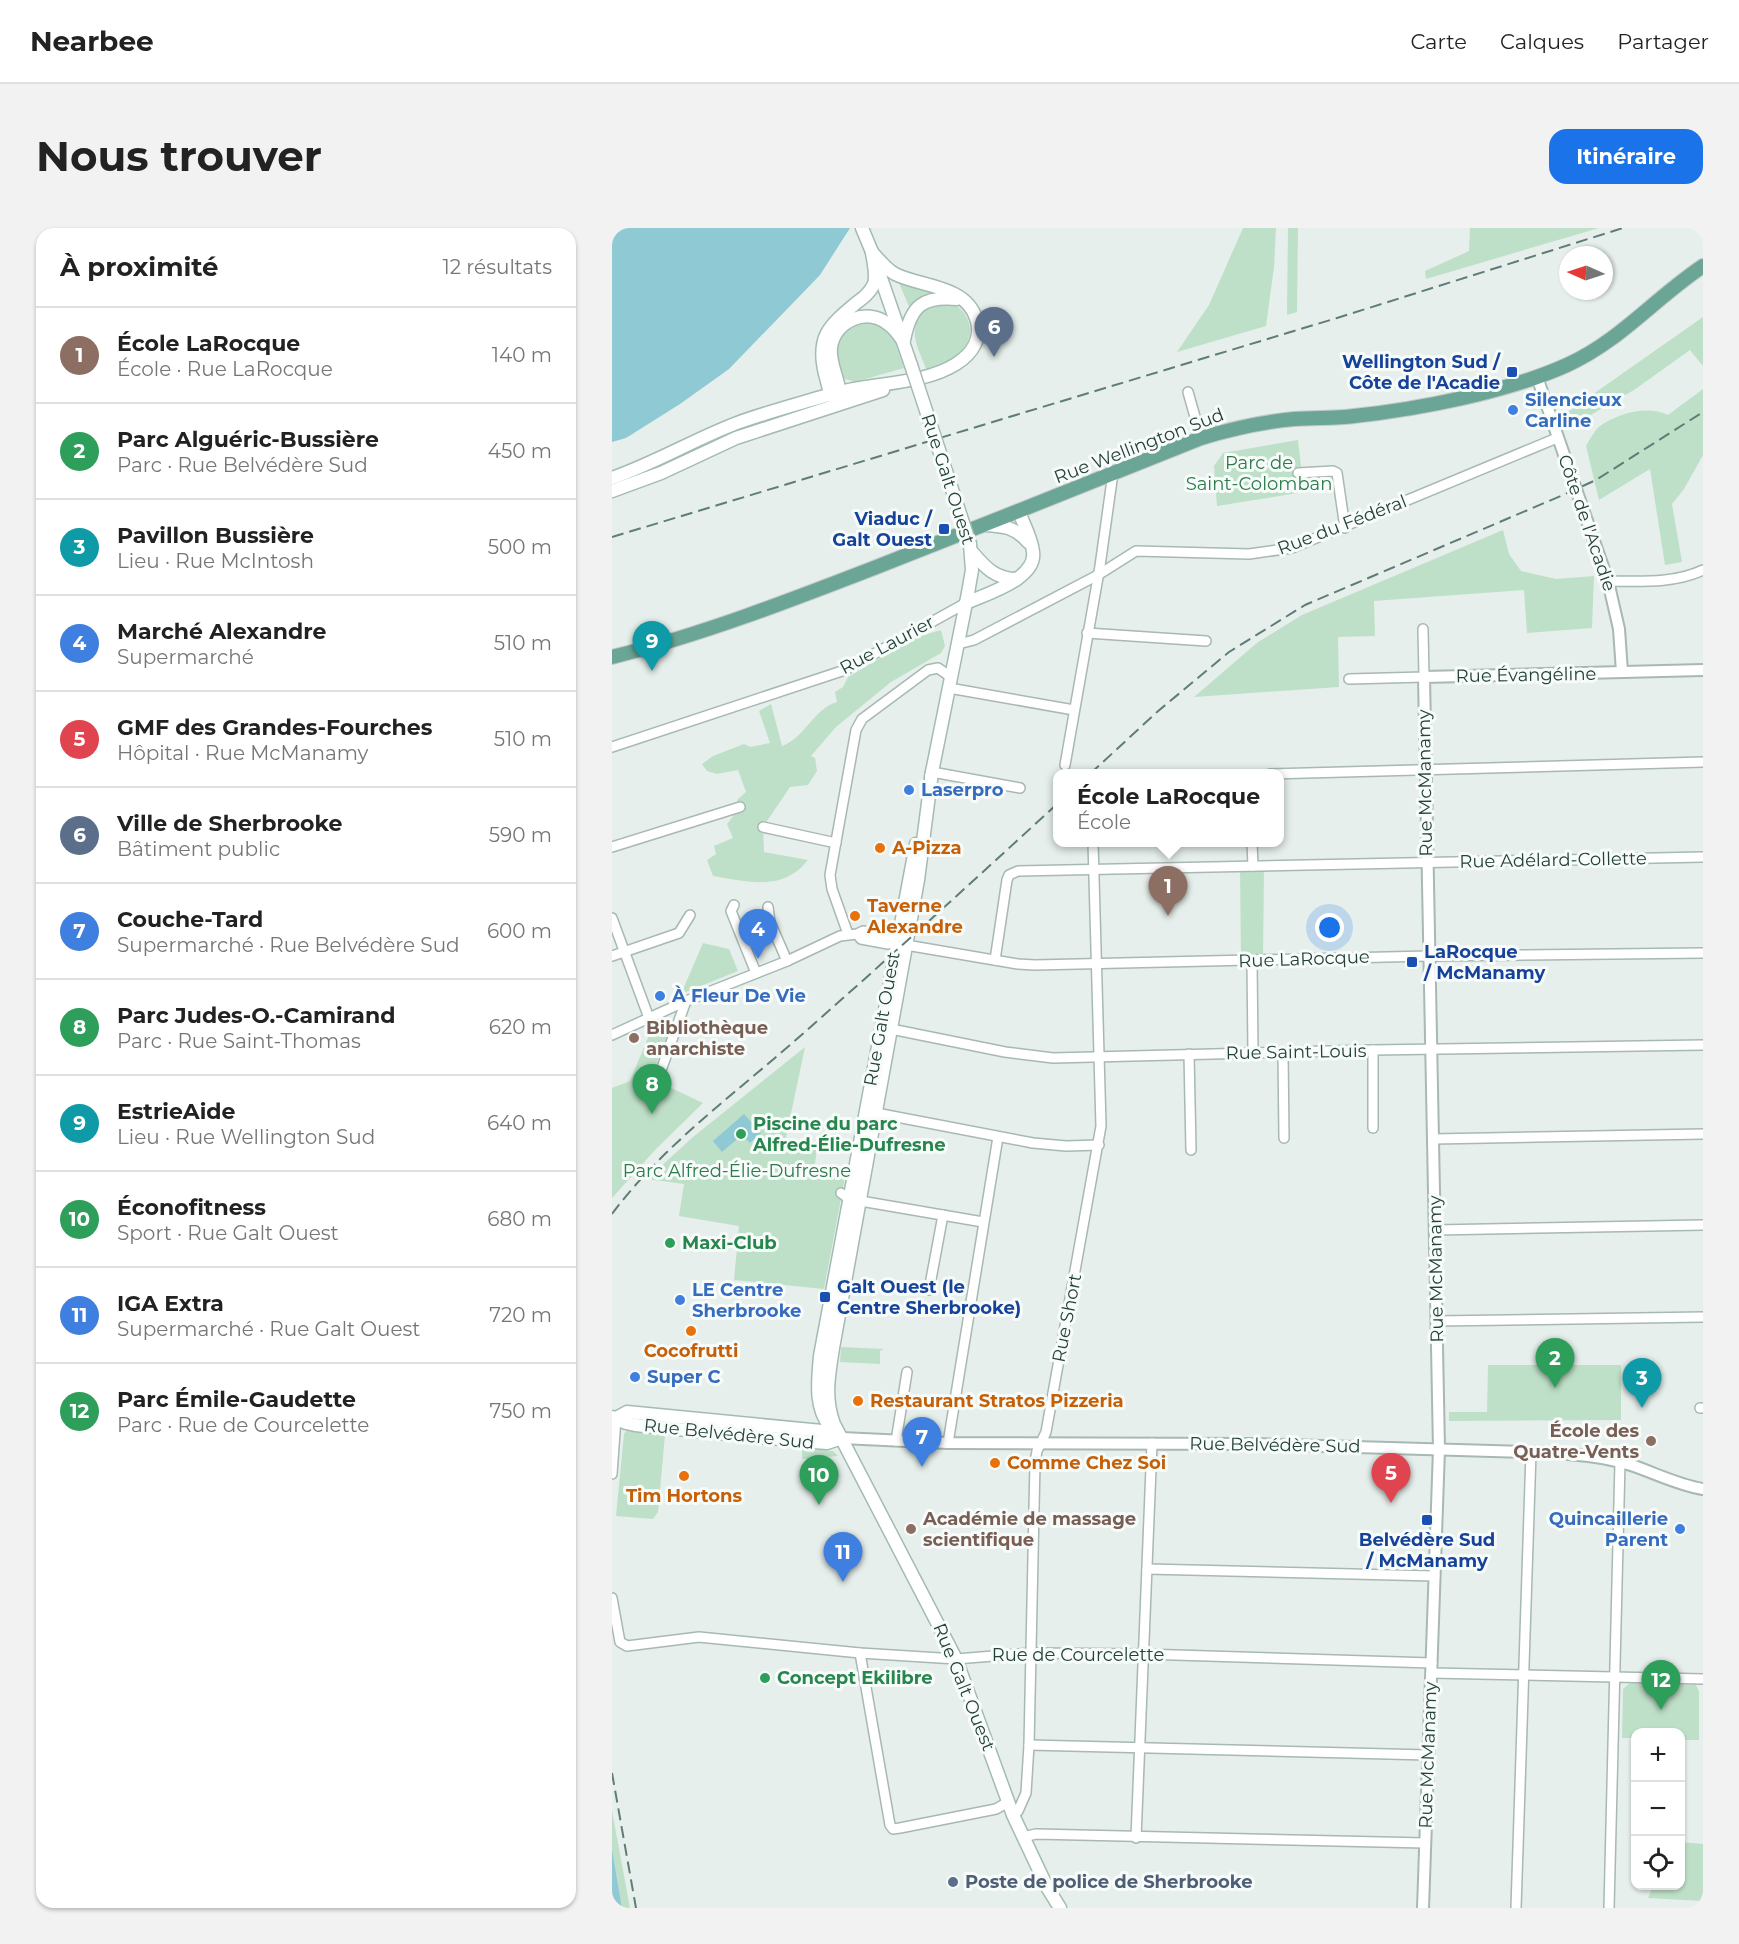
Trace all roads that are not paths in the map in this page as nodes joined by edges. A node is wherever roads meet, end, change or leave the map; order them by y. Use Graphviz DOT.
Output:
graph roads {
  1 [pos="862,229"];
  2 [pos="872,252"];
  3 [pos="1703,266"];
  4 [pos="962,299"];
  5 [pos="903,341"];
  6 [pos="921,377"];
  7 [pos="1537,377"];
  8 [pos="1188,392"];
  9 [pos="835,393"];
  10 [pos="839,404"];
  11 [pos="1201,438"];
  12 [pos="1557,438"];
  13 [pos="1113,473"];
  14 [pos="1298,473"];
  15 [pos="612,478"];
  16 [pos="612,492"];
  17 [pos="1019,512"];
  18 [pos="985,525"];
  19 [pos="1345,528"];
  20 [pos="971,548"];
  21 [pos="1032,548"];
  22 [pos="1703,570"];
  23 [pos="1098,575"];
  24 [pos="1018,579"];
  25 [pos="1608,581"];
  26 [pos="966,603"];
  27 [pos="1423,630"];
  28 [pos="1087,633"];
  29 [pos="1206,641"];
  30 [pos="958,644"];
  31 [pos="612,657"];
  32 [pos="1703,670"];
  33 [pos="1622,672"];
  34 [pos="1424,677"];
  35 [pos="1349,679"];
  36 [pos="950,683"];
  37 [pos="1074,710"];
  38 [pos="612,747"];
  39 [pos="1703,762"];
  40 [pos="1065,765"];
  41 [pos="1425,770"];
  42 [pos="932,772"];
  43 [pos="1284,774"];
  44 [pos="1020,788"];
  45 [pos="740,807"];
  46 [pos="763,827"];
  47 [pos="836,843"];
  48 [pos="612,847"];
  49 [pos="1093,847"];
  50 [pos="1252,847"];
  51 [pos="1703,856"];
  52 [pos="1427,863"];
  53 [pos="1253,866"];
  54 [pos="1095,870"];
  55 [pos="734,905"];
  56 [pos="768,907"];
  57 [pos="690,915"];
  58 [pos="612,918"];
  59 [pos="852,934"];
  60 [pos="901,944"];
  61 [pos="623,952"];
  62 [pos="1703,953"];
  63 [pos="612,956"];
  64 [pos="1429,956"];
  65 [pos="995,960"];
  66 [pos="787,961"];
  67 [pos="1252,961"];
  68 [pos="1097,964"];
  69 [pos="756,973"];
  70 [pos="686,1001"];
  71 [pos="649,1018"];
  72 [pos="891,1029"];
  73 [pos="612,1035"];
  74 [pos="1703,1045"];
  75 [pos="1431,1049"];
  76 [pos="1373,1050"];
  77 [pos="1283,1052"];
  78 [pos="1253,1053"];
  79 [pos="1189,1054"];
  80 [pos="1101,1057"];
  81 [pos="659,1076"];
  82 [pos="876,1113"];
  83 [pos="1373,1128"];
  84 [pos="1703,1134"];
  85 [pos="998,1137"];
  86 [pos="1284,1138"];
  87 [pos="1433,1138"];
  88 [pos="1099,1145"];
  89 [pos="1191,1150"];
  90 [pos="850,1198"];
  91 [pos="943,1215"];
  92 [pos="983,1222"];
  93 [pos="1703,1225"];
  94 [pos="1435,1230"];
  95 [pos="929,1290"];
  96 [pos="1703,1317"];
  97 [pos="1437,1321"];
  98 [pos="907,1372"];
  99 [pos="614,1417"];
  100 [pos="842,1438"];
  101 [pos="896,1441"];
  102 [pos="948,1443"];
  103 [pos="1040,1443"];
  104 [pos="1152,1443"];
  105 [pos="1439,1449"];
  106 [pos="1531,1452"];
  107 [pos="1620,1462"];
  108 [pos="612,1474"];
  109 [pos="1703,1489"];
  110 [pos="1147,1569"];
  111 [pos="1435,1576"];
  112 [pos="612,1598"];
  113 [pos="860,1653"];
  114 [pos="1031,1653"];
  115 [pos="1143,1654"];
  116 [pos="956,1659"];
  117 [pos="1431,1668"];
  118 [pos="1523,1675"];
  119 [pos="1615,1677"];
  120 [pos="1703,1679"];
  121 [pos="1029,1745"];
  122 [pos="1139,1748"];
  123 [pos="1428,1755"];
  124 [pos="1026,1793"];
  125 [pos="1009,1806"];
  126 [pos="1023,1837"];
  127 [pos="1136,1838"];
  128 [pos="1425,1843"];
  129 [pos="1060,1908"];
  130 [pos="1423,1908"];
  131 [pos="1516,1908"];
  132 [pos="1609,1908"];
  1 -- 2 [label="main road, Rue Galt Ouest"];
  2 -- 4 [label="main road"];
  2 -- 5 [label="main road, Rue Galt Ouest"];
  2 -- 9 [label="main road"];
  3 -- 7 [label="main road, Rue Wellington Sud"];
  4 -- 5 [label="main road"];
  4 -- 6 [label="main road"];
  5 -- 9 [label="main road"];
  5 -- 20 [label="main road, Rue Galt Ouest, bridge"];
  6 -- 9 [label="main road"];
  6 -- 10 [label="main road"];
  7 -- 11 [label="main road, Rue Wellington Sud"];
  7 -- 12 [label="street, Côte de l'Acadie"];
  8 -- 11 [label="street"];
  9 -- 10 [label="main road"];
  9 -- 15 [label="main road"];
  10 -- 16 [label="main road"];
  11 -- 13 [label="main road, Rue Wellington Sud"];
  12 -- 19 [label="street, Rue du Fédéral"];
  12 -- 25 [label="street, Côte de l'Acadie"];
  13 -- 17 [label="main road, Rue Wellington Sud"];
  13 -- 23 [label="street"];
  14 -- 19 [label="street"];
  17 -- 18 [label="main road, Rue Wellington Sud"];
  17 -- 21 [label="main road"];
  18 -- 21 [label="main road"];
  18 -- 31 [label="main road, Rue Wellington Sud"];
  19 -- 23 [label="street, Rue du Fédéral"];
  20 -- 24 [label="main road"];
  20 -- 26 [label="main road, Rue Galt Ouest"];
  21 -- 24 [label="main road"];
  22 -- 25 [label="street"];
  23 -- 28 [label="street"];
  23 -- 30 [label="street, Rue du Fédéral"];
  24 -- 26 [label="main road, Rue Laurier"];
  25 -- 33 [label="street, Côte de l'Acadie"];
  26 -- 30 [label="main road, Rue Galt Ouest"];
  26 -- 38 [label="street, Rue Laurier"];
  27 -- 34 [label="street, Rue McManamy"];
  28 -- 29 [label="street"];
  28 -- 37 [label="street"];
  30 -- 36 [label="main road, Rue Galt Ouest"];
  32 -- 33 [label="street, Rue Évangéline"];
  33 -- 34 [label="street, Rue Évangéline"];
  34 -- 35 [label="street, Rue Évangéline"];
  34 -- 41 [label="street, Rue McManamy"];
  36 -- 37 [label="street"];
  36 -- 42 [label="main road, Rue Galt Ouest"];
  36 -- 47 [label="street"];
  37 -- 40 [label="street"];
  39 -- 41 [label="street"];
  41 -- 43 [label="street"];
  41 -- 52 [label="street, Rue McManamy"];
  42 -- 44 [label="street"];
  42 -- 60 [label="main road, Rue Galt Ouest"];
  45 -- 48 [label="street"];
  46 -- 47 [label="street"];
  47 -- 59 [label="street"];
  49 -- 54 [label="street, Rue Short"];
  50 -- 53 [label="street"];
  51 -- 52 [label="street, Rue Adélard-Collette"];
  52 -- 53 [label="street, Rue Adélard-Collette"];
  52 -- 64 [label="street, Rue McManamy"];
  53 -- 54 [label="street, Rue Adélard-Collette"];
  54 -- 65 [label="street, Rue Adélard-Collette"];
  54 -- 68 [label="street, Rue Short"];
  55 -- 69 [label="street"];
  56 -- 66 [label="street"];
  57 -- 61 [label="street"];
  58 -- 61 [label="street"];
  59 -- 60 [label="street, Rue LaRocque"];
  59 -- 66 [label="street"];
  60 -- 65 [label="street, Rue LaRocque"];
  60 -- 72 [label="main road, Rue Galt Ouest"];
  60 -- 90 [label="main road, Rue Galt Ouest"];
  61 -- 63 [label="street"];
  61 -- 71 [label="street"];
  62 -- 64 [label="street, Rue LaRocque"];
  64 -- 67 [label="street, Rue LaRocque"];
  64 -- 75 [label="street, Rue McManamy"];
  65 -- 68 [label="street, Rue LaRocque"];
  66 -- 69 [label="street"];
  67 -- 68 [label="street, Rue LaRocque"];
  67 -- 78 [label="street"];
  68 -- 80 [label="street, Rue Short"];
  69 -- 70 [label="street"];
  70 -- 71 [label="street"];
  70 -- 81 [label="street"];
  71 -- 73 [label="street"];
  72 -- 80 [label="street, Rue Saint-Louis"];
  72 -- 82 [label="main road, Rue Galt Ouest"];
  74 -- 75 [label="street, Rue Saint-Louis"];
  75 -- 76 [label="street, Rue Saint-Louis"];
  75 -- 87 [label="street, Rue McManamy"];
  76 -- 77 [label="street, Rue Saint-Louis"];
  76 -- 83 [label="street"];
  77 -- 78 [label="street, Rue Saint-Louis"];
  77 -- 86 [label="street"];
  78 -- 79 [label="street, Rue Saint-Louis"];
  79 -- 80 [label="street, Rue Saint-Louis"];
  79 -- 89 [label="street"];
  80 -- 88 [label="street, Rue Short"];
  82 -- 85 [label="street"];
  82 -- 90 [label="main road, Rue Galt Ouest"];
  84 -- 87 [label="street"];
  85 -- 88 [label="street"];
  85 -- 92 [label="street"];
  87 -- 94 [label="street, Rue McManamy"];
  88 -- 103 [label="street, Rue Short"];
  90 -- 91 [label="street"];
  90 -- 100 [label="main road, Rue Galt Ouest"];
  91 -- 92 [label="street"];
  91 -- 95 [label="street"];
  92 -- 102 [label="street"];
  93 -- 94 [label="street"];
  94 -- 97 [label="street, Rue McManamy"];
  96 -- 97 [label="street"];
  97 -- 105 [label="street, Rue McManamy"];
  98 -- 101 [label="street"];
  99 -- 100 [label="main road, Rue Belvédère Sud"];
  99 -- 108 [label="street"];
  100 -- 101 [label="street, Rue Belvédère Sud"];
  100 -- 116 [label="main road, Rue Galt Ouest"];
  101 -- 102 [label="street, Rue Belvédère Sud"];
  102 -- 103 [label="street, Rue Belvédère Sud"];
  103 -- 104 [label="street, Rue Belvédère Sud"];
  103 -- 114 [label="street, Rue Short"];
  104 -- 105 [label="street, Rue Belvédère Sud"];
  104 -- 110 [label="street"];
  105 -- 106 [label="street, Rue Belvédère Sud"];
  105 -- 111 [label="street, Rue McManamy"];
  106 -- 107 [label="street, Rue Belvédère Sud"];
  106 -- 118 [label="street"];
  107 -- 109 [label="street, Rue Belvédère Sud"];
  107 -- 119 [label="street"];
  110 -- 111 [label="street"];
  110 -- 115 [label="street"];
  111 -- 117 [label="street, Rue McManamy"];
  112 -- 113 [label="street, Rue de Courcelette"];
  113 -- 116 [label="street, Rue de Courcelette"];
  113 -- 125 [label="street"];
  114 -- 115 [label="street, Rue de Courcelette"];
  114 -- 116 [label="street, Rue de Courcelette"];
  114 -- 121 [label="street, Rue Short"];
  115 -- 117 [label="street, Rue de Courcelette"];
  115 -- 122 [label="street"];
  116 -- 125 [label="main road, Rue Galt Ouest"];
  117 -- 118 [label="street, Rue de Courcelette"];
  117 -- 123 [label="street, Rue McManamy"];
  118 -- 119 [label="street, Rue de Courcelette"];
  118 -- 131 [label="street"];
  119 -- 120 [label="street, Rue de Courcelette"];
  119 -- 132 [label="street"];
  121 -- 122 [label="street"];
  121 -- 124 [label="street, Rue Short"];
  122 -- 123 [label="street"];
  122 -- 127 [label="street"];
  123 -- 128 [label="street, Rue McManamy"];
  124 -- 125 [label="street"];
  124 -- 125 [label="street, Rue Short"];
  125 -- 126 [label="main road, Rue Galt Ouest"];
  126 -- 127 [label="street"];
  126 -- 129 [label="main road, Rue Galt Ouest"];
  127 -- 128 [label="street"];
  128 -- 130 [label="street, Rue McManamy"];
}
